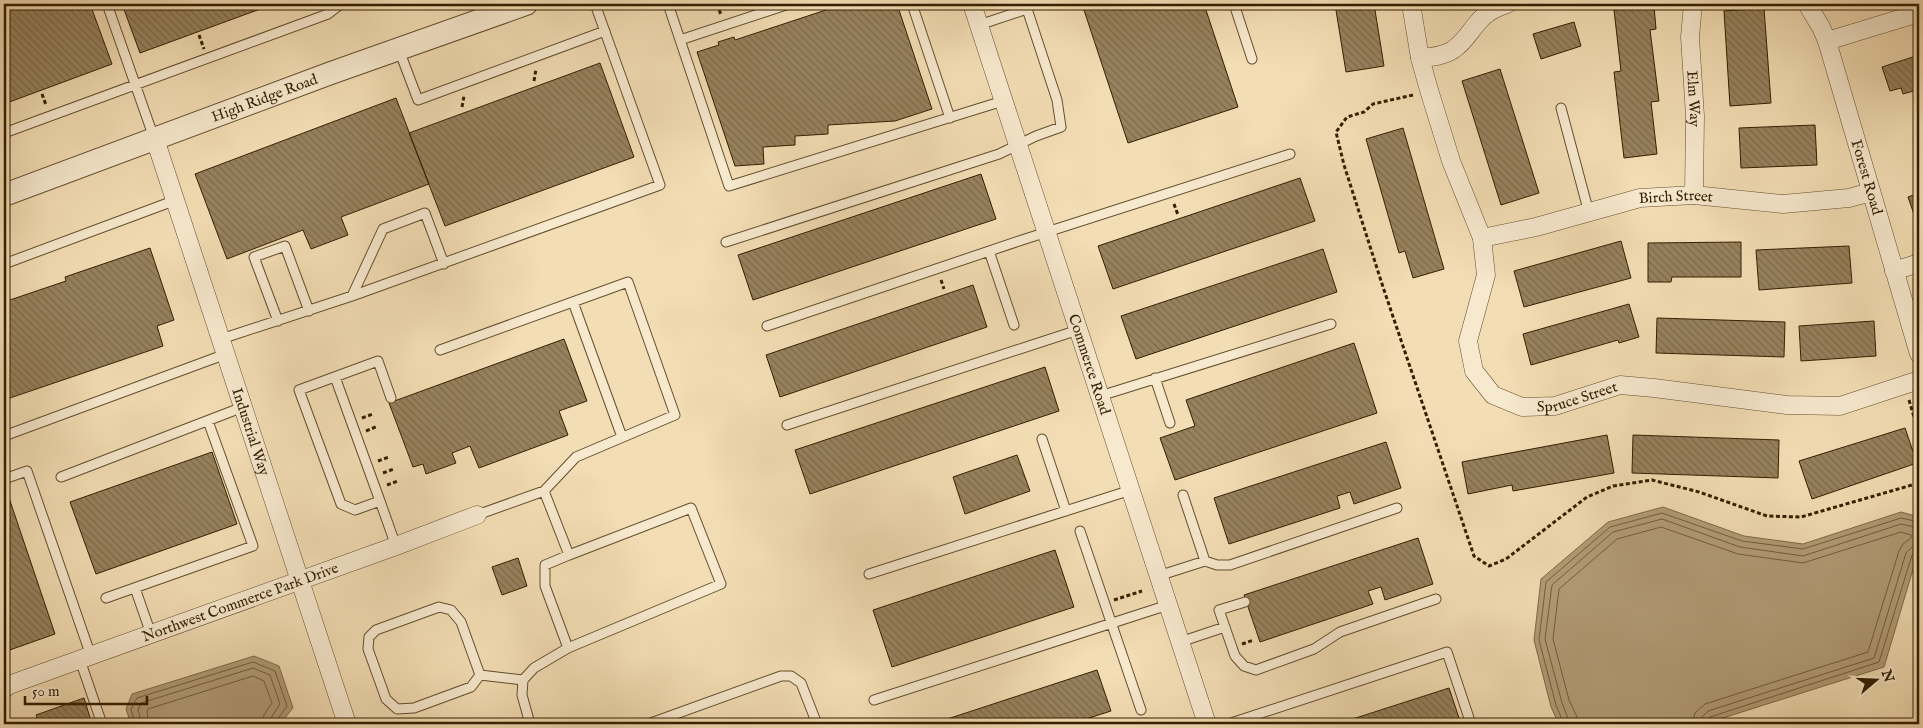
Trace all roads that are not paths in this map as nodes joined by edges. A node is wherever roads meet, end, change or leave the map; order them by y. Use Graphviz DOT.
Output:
graph roads {
  1 [pos="106,4"];
  2 [pos="341,4"];
  3 [pos="526,4"];
  4 [pos="595,4"];
  5 [pos="668,4"];
  6 [pos="789,4"];
  7 [pos="912,4"];
  8 [pos="972,4"];
  9 [pos="1234,4"];
  10 [pos="1411,4"];
  11 [pos="1507,4"];
  12 [pos="1693,4"];
  13 [pos="1808,4"];
  14 [pos="1015,8"];
  15 [pos="1919,13"];
  16 [pos="979,25"];
  17 [pos="604,31"];
  18 [pos="680,40"];
  19 [pos="1827,41"];
  20 [pos="398,49"];
  21 [pos="1420,58"];
  22 [pos="1252,59"];
  23 [pos="136,84"];
  24 [pos="1003,101"];
  25 [pos="1561,108"];
  26 [pos="950,118"];
  27 [pos="4,133"];
  28 [pos="155,138"];
  29 [pos="1018,145"];
  30 [pos="1290,154"];
  31 [pos="1872,192"];
  32 [pos="4,194"];
  33 [pos="1694,195"];
  34 [pos="176,200"];
  35 [pos="1589,214"];
  36 [pos="1047,233"];
  37 [pos="1482,238"];
  38 [pos="726,242"];
  39 [pos="989,251"];
  40 [pos="1919,263"];
  41 [pos="4,264"];
  42 [pos="444,264"];
  43 [pos="1894,271"];
  44 [pos="352,296"];
  45 [pos="572,302"];
  46 [pos="310,311"];
  47 [pos="278,321"];
  48 [pos="1331,324"];
  49 [pos="1014,325"];
  50 [pos="767,326"];
  51 [pos="1078,330"];
  52 [pos="224,347"];
  53 [pos="440,350"];
  54 [pos="1919,354"];
  55 [pos="335,377"];
  56 [pos="1155,378"];
  57 [pos="1919,380"];
  58 [pos="1100,396"];
  59 [pos="391,398"];
  60 [pos="243,407"];
  61 [pos="208,421"];
  62 [pos="1170,423"];
  63 [pos="787,425"];
  64 [pos="4,436"];
  65 [pos="622,437"];
  66 [pos="1042,439"];
  67 [pos="60,476"];
  68 [pos="4,479"];
  69 [pos="1130,490"];
  70 [pos="544,491"];
  71 [pos="1183,494"];
  72 [pos="380,501"];
  73 [pos="1397,508"];
  74 [pos="1066,511"];
  75 [pos="477,515"];
  76 [pos="1080,531"];
  77 [pos="396,546"];
  78 [pos="569,555"];
  79 [pos="1205,561"];
  80 [pos="869,574"];
  81 [pos="1158,576"];
  82 [pos="300,581"];
  83 [pos="135,588"];
  84 [pos="106,598"];
  85 [pos="1436,599"];
  86 [pos="1245,602"];
  87 [pos="1168,605"];
  88 [pos="1111,623"];
  89 [pos="1225,627"];
  90 [pos="151,634"];
  91 [pos="1180,642"];
  92 [pos="568,648"];
  93 [pos="86,658"];
  94 [pos="480,675"];
  95 [pos="523,680"];
  96 [pos="4,689"];
  97 [pos="874,700"];
  98 [pos="1141,710"];
  99 [pos="102,724"];
  100 [pos="347,724"];
  101 [pos="530,724"];
  102 [pos="648,724"];
  103 [pos="817,724"];
  104 [pos="1207,724"];
  105 [pos="1228,724"];
  106 [pos="1471,724"];
  1 -- 23 [label="lane"];
  2 -- 23 [label="lane"];
  3 -- 20 [label="street, High Ridge Road"];
  4 -- 17 [label="lane"];
  5 -- 18 [label="lane"];
  6 -- 18 [label="lane"];
  7 -- 26 [label="lane"];
  8 -- 16 [label="street, Commerce Road"];
  9 -- 22 [label="lane"];
  10 -- 21 [label="street, Spruce Street"];
  11 -- 21 [label="street"];
  12 -- 33 [label="street, Elm Way"];
  13 -- 19 [label="street, Forest Road"];
  14 -- 16 [label="lane"];
  14 -- 29 [label="lane"];
  15 -- 19 [label="street"];
  16 -- 24 [label="street, Commerce Road"];
  17 -- 20 [label="lane"];
  17 -- 42 [label="lane"];
  18 -- 26 [label="lane"];
  19 -- 31 [label="street, Forest Road"];
  20 -- 28 [label="street, High Ridge Road"];
  21 -- 37 [label="street, Spruce Street"];
  23 -- 27 [label="lane"];
  23 -- 28 [label="lane"];
  24 -- 26 [label="lane"];
  24 -- 29 [label="street, Commerce Road"];
  25 -- 35 [label="lane"];
  28 -- 32 [label="street, High Ridge Road"];
  28 -- 34 [label="street, Industrial Way"];
  29 -- 36 [label="street, Commerce Road"];
  29 -- 38 [label="lane"];
  30 -- 36 [label="lane"];
  31 -- 33 [label="street, Birch Street"];
  31 -- 43 [label="street, Forest Road"];
  33 -- 35 [label="street, Birch Street"];
  34 -- 41 [label="lane"];
  34 -- 52 [label="street, Industrial Way"];
  35 -- 37 [label="street, Birch Street"];
  36 -- 39 [label="lane"];
  36 -- 51 [label="street, Commerce Road"];
  37 -- 57 [label="street, Spruce Street"];
  39 -- 49 [label="lane"];
  39 -- 50 [label="lane"];
  40 -- 43 [label="street"];
  42 -- 44 [label="lane"];
  42 -- 44 [label="lane"];
  43 -- 54 [label="street, Forest Road"];
  44 -- 46 [label="lane"];
  45 -- 53 [label="lane"];
  45 -- 65 [label="lane"];
  45 -- 65 [label="lane"];
  46 -- 47 [label="lane"];
  46 -- 47 [label="lane"];
  47 -- 52 [label="lane"];
  48 -- 56 [label="lane"];
  51 -- 58 [label="street, Commerce Road"];
  51 -- 63 [label="lane"];
  52 -- 60 [label="street, Industrial Way"];
  52 -- 64 [label="lane"];
  55 -- 59 [label="lane"];
  55 -- 72 [label="lane"];
  55 -- 72 [label="lane"];
  56 -- 58 [label="lane"];
  56 -- 62 [label="lane"];
  58 -- 69 [label="street, Commerce Road"];
  60 -- 61 [label="lane"];
  60 -- 82 [label="street, Industrial Way"];
  61 -- 67 [label="lane"];
  61 -- 83 [label="lane"];
  65 -- 70 [label="lane"];
  66 -- 74 [label="lane"];
  68 -- 93 [label="lane"];
  69 -- 74 [label="lane"];
  69 -- 81 [label="street, Commerce Road"];
  70 -- 75 [label="lane"];
  70 -- 78 [label="lane"];
  71 -- 79 [label="lane"];
  72 -- 77 [label="lane"];
  73 -- 79 [label="lane"];
  74 -- 80 [label="lane"];
  75 -- 77 [label="street, Northwest Commerce Park Drive"];
  76 -- 88 [label="lane"];
  77 -- 82 [label="street, Northwest Commerce Park Drive"];
  78 -- 92 [label="lane"];
  78 -- 92 [label="lane"];
  79 -- 81 [label="lane"];
  81 -- 87 [label="street, Commerce Road"];
  82 -- 90 [label="street, Northwest Commerce Park Drive"];
  82 -- 100 [label="street, Industrial Way"];
  83 -- 84 [label="lane"];
  83 -- 90 [label="lane"];
  85 -- 89 [label="lane"];
  86 -- 89 [label="lane"];
  87 -- 88 [label="lane"];
  87 -- 91 [label="street, Commerce Road"];
  88 -- 97 [label="lane"];
  88 -- 98 [label="lane"];
  89 -- 91 [label="lane"];
  90 -- 93 [label="street, Northwest Commerce Park Drive"];
  91 -- 104 [label="street, Commerce Road"];
  92 -- 95 [label="lane"];
  93 -- 96 [label="street, Northwest Commerce Park Drive"];
  93 -- 99 [label="lane"];
  94 -- 94 [label="lane"];
  94 -- 95 [label="lane"];
  95 -- 101 [label="lane"];
  102 -- 103 [label="lane"];
  105 -- 106 [label="lane"];
}
